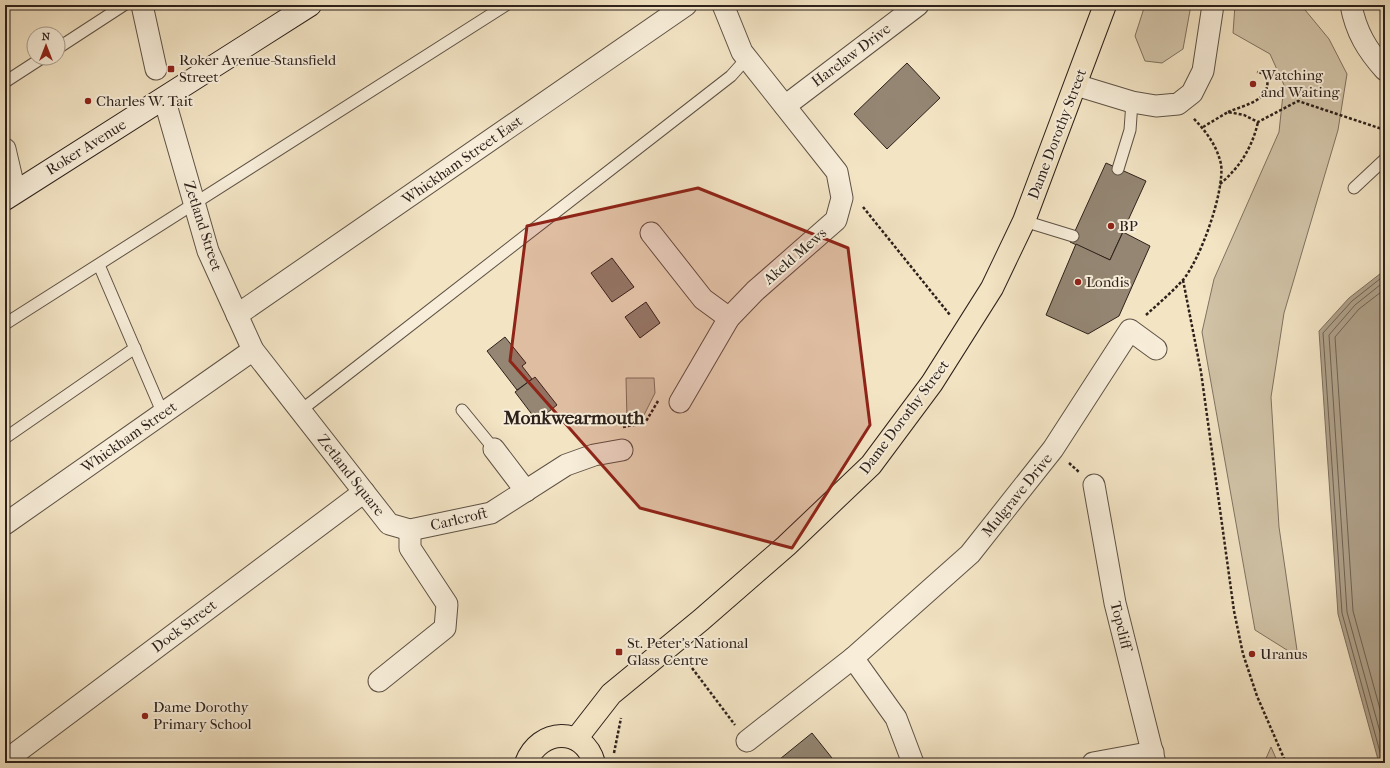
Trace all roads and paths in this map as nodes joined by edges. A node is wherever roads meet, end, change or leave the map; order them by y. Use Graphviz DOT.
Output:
graph roads {
  1 [pos="124,5"];
  2 [pos="142,5"];
  3 [pos="310,5"];
  4 [pos="506,5"];
  5 [pos="686,5"];
  6 [pos="723,5"];
  7 [pos="918,5"];
  8 [pos="1105,5"];
  9 [pos="1213,5"];
  10 [pos="1351,5"];
  11 [pos="66,43"];
  12 [pos="747,58"];
  13 [pos="30,66"];
  14 [pos="156,69"];
  15 [pos="1385,70"];
  16 [pos="1257,72"];
  17 [pos="5,82"];
  18 [pos="1076,84"];
  19 [pos="164,98"];
  20 [pos="1132,102"];
  21 [pos="1178,104"];
  22 [pos="785,106"];
  23 [pos="1228,112"];
  24 [pos="1258,122"];
  25 [pos="1203,127"];
  26 [pos="1385,130"];
  27 [pos="5,149"];
  28 [pos="1385,159"];
  29 [pos="1118,168"];
  30 [pos="1220,184"];
  31 [pos="1354,188"];
  32 [pos="10,196"];
  33 [pos="842,198"];
  34 [pos="194,204"];
  35 [pos="1024,221"];
  36 [pos="651,234"];
  37 [pos="1073,236"];
  38 [pos="99,265"];
  39 [pos="1183,280"];
  40 [pos="237,315"];
  41 [pos="729,318"];
  42 [pos="5,324"];
  43 [pos="1130,330"];
  44 [pos="964,333"];
  45 [pos="134,348"];
  46 [pos="1156,349"];
  47 [pos="253,350"];
  48 [pos="680,402"];
  49 [pos="462,410"];
  50 [pos="300,411"];
  51 [pos="163,414"];
  52 [pos="5,438"];
  53 [pos="494,450"];
  54 [pos="622,450"];
  55 [pos="1054,450"];
  56 [pos="1094,485"];
  57 [pos="526,491"];
  58 [pos="364,492"];
  59 [pos="5,524"];
  60 [pos="410,530"];
  61 [pos="673,642"];
  62 [pos="852,658"];
  63 [pos="379,681"];
  64 [pos="576,739"];
  65 [pos="747,741"];
  66 [pos="1154,758"];
  67 [pos="5,761"];
  68 [pos="526,763"];
  69 [pos="594,763"];
  70 [pos="913,763"];
  71 [pos="1092,763"];
  72 [pos="1286,763"];
  1 -- 11 [label="lane"];
  2 -- 14 [label="street"];
  3 -- 19 [label="street, Roker Avenue"];
  4 -- 34 [label="lane"];
  5 -- 40 [label="street, Whickham Street East"];
  6 -- 12 [label="street, Akeld Mews"];
  7 -- 22 [label="street, Harelaw Drive"];
  8 -- 18 [label="main road, Dame Dorothy Street"];
  9 -- 21 [label="street"];
  10 -- 15 [label="street"];
  12 -- 22 [label="street, Akeld Mews"];
  12 -- 50 [label="lane"];
  13 -- 17 [label="lane"];
  16 -- 23 [label="path"];
  18 -- 20 [label="street"];
  18 -- 35 [label="main road, Dame Dorothy Street"];
  19 -- 32 [label="street, Roker Avenue"];
  19 -- 34 [label="street, Zetland Street"];
  20 -- 21 [label="street"];
  20 -- 29 [label="lane"];
  21 -- 25 [label="path"];
  22 -- 33 [label="street, Akeld Mews"];
  23 -- 24 [label="path"];
  23 -- 25 [label="path"];
  24 -- 26 [label="path"];
  24 -- 30 [label="path"];
  25 -- 30 [label="path"];
  27 -- 32 [label="street"];
  28 -- 31 [label="lane"];
  30 -- 39 [label="path"];
  33 -- 41 [label="street, Akeld Mews"];
  33 -- 44 [label="path"];
  34 -- 38 [label="lane"];
  34 -- 40 [label="street, Zetland Street"];
  35 -- 37 [label="lane"];
  35 -- 44 [label="main road, Dame Dorothy Street"];
  36 -- 41 [label="street"];
  38 -- 42 [label="lane"];
  38 -- 45 [label="lane"];
  39 -- 43 [label="path"];
  39 -- 72 [label="path"];
  40 -- 47 [label="street, Zetland Street"];
  41 -- 48 [label="street, Akeld Mews"];
  43 -- 46 [label="street"];
  43 -- 55 [label="street, Mulgrave Drive"];
  44 -- 61 [label="main road, Dame Dorothy Street"];
  45 -- 51 [label="lane"];
  45 -- 52 [label="lane"];
  47 -- 50 [label="street, Zetland Square"];
  47 -- 51 [label="street, Whickham Street"];
  48 -- 54 [label="path"];
  49 -- 53 [label="lane"];
  50 -- 58 [label="street, Zetland Square"];
  51 -- 59 [label="street, Whickham Street"];
  53 -- 57 [label="street"];
  54 -- 57 [label="street, Carlcroft"];
  55 -- 56 [label="path"];
  55 -- 62 [label="street, Mulgrave Drive"];
  56 -- 66 [label="street, Topcliff"];
  57 -- 60 [label="street, Carlcroft"];
  58 -- 60 [label="street, Zetland Square"];
  58 -- 67 [label="street, Dock Street"];
  60 -- 63 [label="street"];
  61 -- 64 [label="main road, Dame Dorothy Street"];
  61 -- 65 [label="path"];
  62 -- 65 [label="street, Mulgrave Drive"];
  62 -- 70 [label="street"];
  64 -- 68 [label="main road"];
  64 -- 69 [label="main road"];
  66 -- 71 [label="street"];
}
